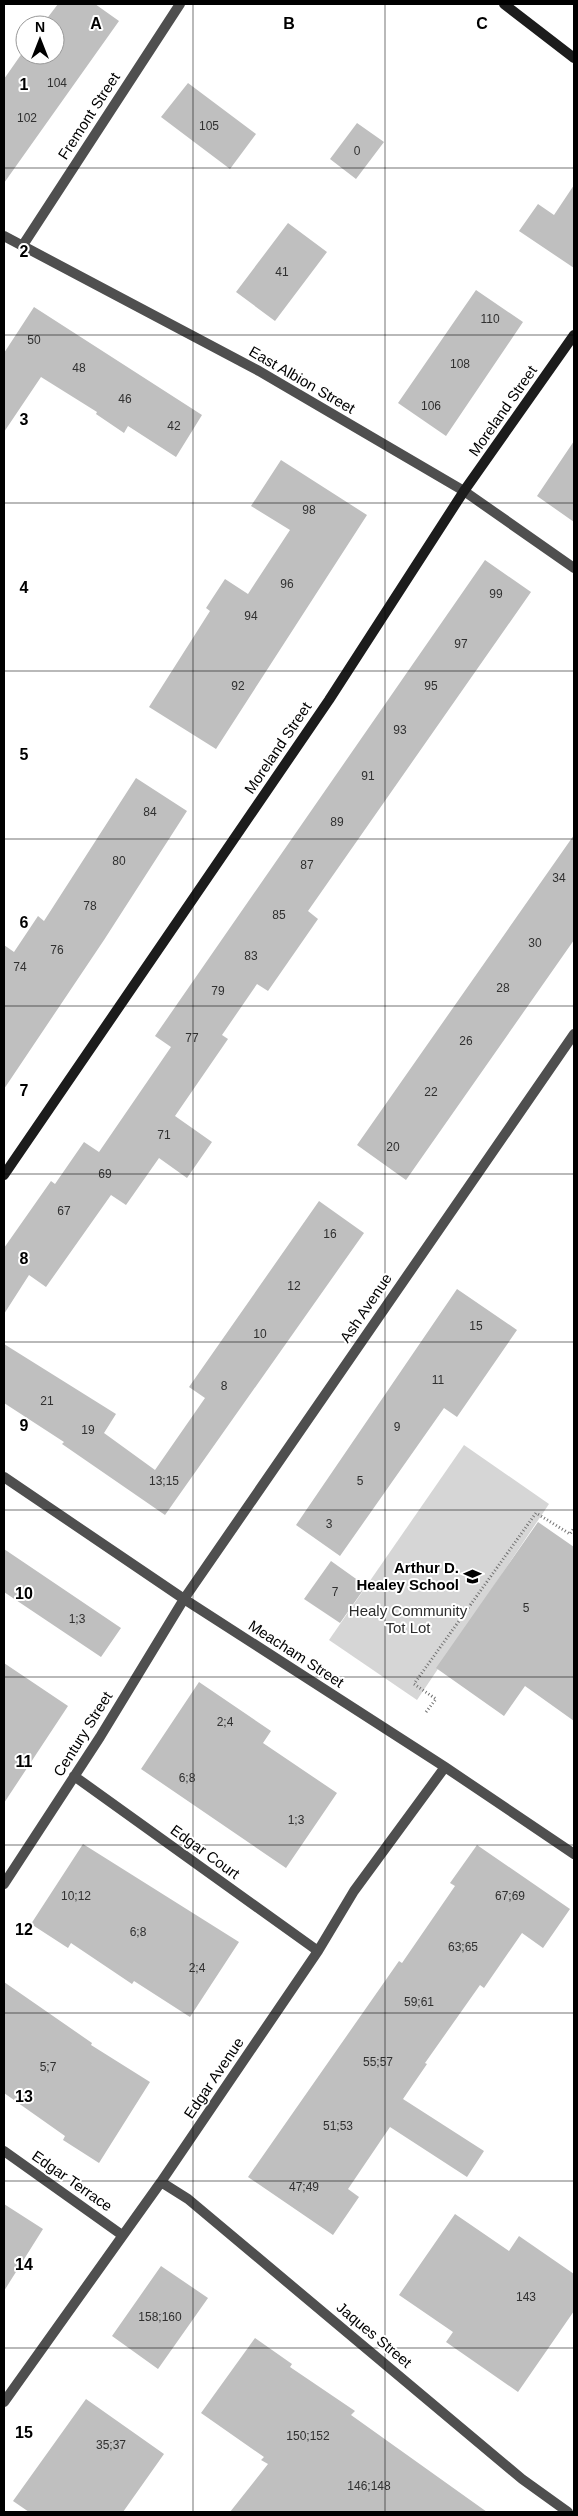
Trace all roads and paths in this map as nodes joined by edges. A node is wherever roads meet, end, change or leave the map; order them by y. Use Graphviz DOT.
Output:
graph roads {
  1 [pos="180,4"];
  2 [pos="504,4"];
  3 [pos="574,58"];
  4 [pos="4,236"];
  5 [pos="23,245"];
  6 [pos="574,335"];
  7 [pos="464,491"];
  8 [pos="574,568"];
  9 [pos="574,1034"];
  10 [pos="4,1175"];
  11 [pos="4,1477"];
  12 [pos="574,1528"];
  13 [pos="184,1599"];
  14 [pos="426,1712"];
  15 [pos="445,1767"];
  16 [pos="74,1776"];
  17 [pos="574,1854"];
  18 [pos="4,1884"];
  19 [pos="318,1951"];
  20 [pos="4,2151"];
  21 [pos="161,2182"];
  22 [pos="122,2235"];
  23 [pos="4,2402"];
  24 [pos="568,2512"];
  1 -- 5 [label="street, Fremont Street"];
  2 -- 3 [label="street"];
  4 -- 5 [label="street, East Albion Street"];
  5 -- 7 [label="street, East Albion Street"];
  6 -- 7 [label="street, Moreland Street"];
  7 -- 8 [label="street, East Albion Street"];
  7 -- 10 [label="street, Moreland Street"];
  9 -- 13 [label="street, Ash Avenue"];
  11 -- 13 [label="street, Meacham Street"];
  12 -- 14 [label="path"];
  13 -- 15 [label="street, Meacham Street"];
  13 -- 16 [label="street, Century Street"];
  15 -- 17 [label="street, Meacham Street"];
  15 -- 19 [label="street, Edgar Avenue"];
  16 -- 18 [label="street, Century Street"];
  16 -- 19 [label="street, Edgar Court"];
  19 -- 21 [label="street, Edgar Avenue"];
  20 -- 22 [label="street, Edgar Terrace"];
  21 -- 22 [label="street, Edgar Avenue"];
  21 -- 24 [label="street, Jaques Street"];
  22 -- 23 [label="street, Edgar Avenue"];
}
